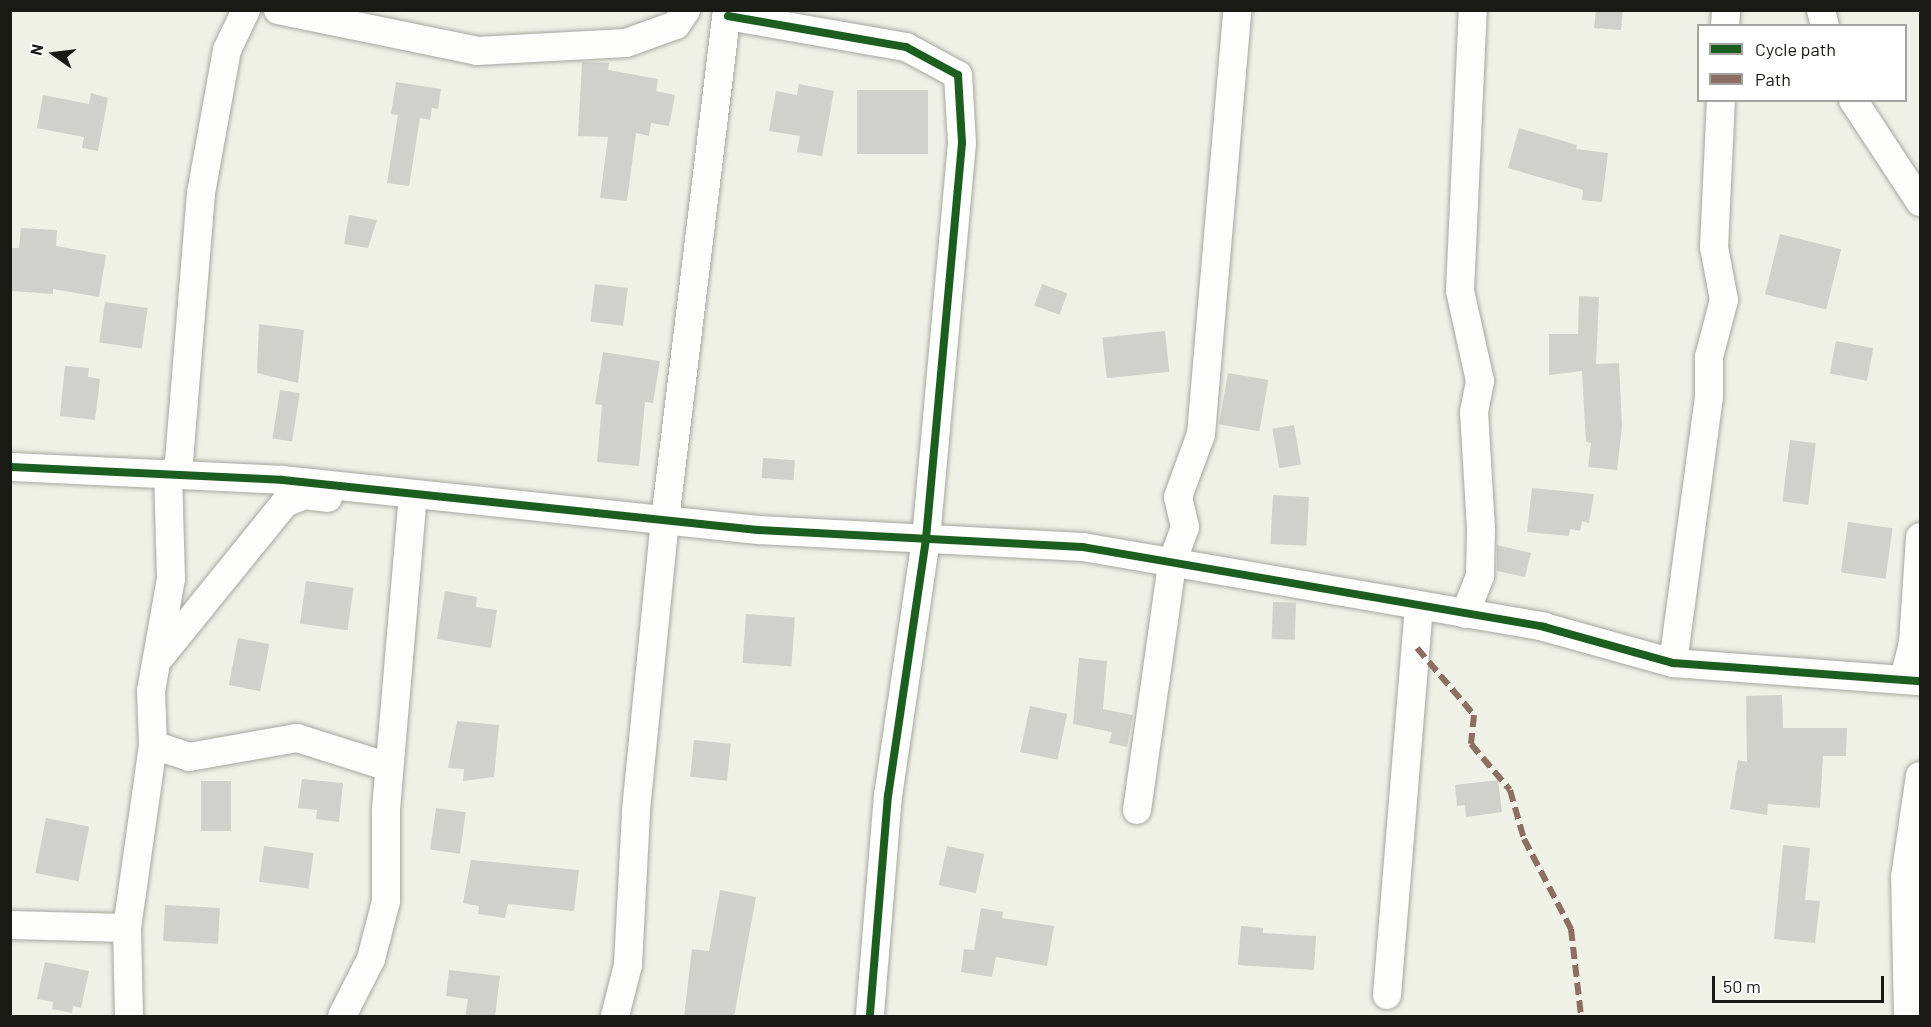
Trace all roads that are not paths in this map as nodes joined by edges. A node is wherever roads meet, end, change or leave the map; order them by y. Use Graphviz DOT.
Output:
graph roads {
  1 [pos="246,10"];
  2 [pos="278,10"];
  3 [pos="686,10"];
  4 [pos="1237,10"];
  5 [pos="1473,10"];
  6 [pos="728,13"];
  7 [pos="353,17"];
  8 [pos="1721,102"];
  9 [pos="1854,102"];
  10 [pos="1920,202"];
  11 [pos="10,467"];
  12 [pos="173,473"];
  13 [pos="413,502"];
  14 [pos="665,520"];
  15 [pos="1920,537"];
  16 [pos="926,539"];
  17 [pos="1172,563"];
  18 [pos="1419,606"];
  19 [pos="1465,614"];
  20 [pos="159,657"];
  21 [pos="1673,663"];
  22 [pos="1912,680"];
  23 [pos="153,745"];
  24 [pos="389,767"];
  25 [pos="1920,776"];
  26 [pos="1137,810"];
  27 [pos="10,925"];
  28 [pos="127,928"];
  29 [pos="1387,995"];
  30 [pos="129,1017"];
  31 [pos="342,1017"];
  32 [pos="615,1017"];
  33 [pos="870,1017"];
  34 [pos="1908,1017"];
  1 -- 12 [label="street"];
  2 -- 7 [label="street"];
  3 -- 7 [label="street"];
  4 -- 17 [label="street"];
  5 -- 19 [label="street"];
  6 -- 14 [label="street"];
  6 -- 16 [label="street"];
  8 -- 21 [label="street"];
  9 -- 10 [label="street"];
  11 -- 12 [label="street"];
  12 -- 13 [label="street"];
  12 -- 20 [label="street"];
  13 -- 14 [label="street"];
  13 -- 20 [label="street"];
  13 -- 24 [label="street"];
  14 -- 16 [label="street"];
  14 -- 32 [label="street"];
  15 -- 22 [label="street"];
  16 -- 17 [label="street"];
  16 -- 33 [label="street"];
  17 -- 18 [label="street"];
  17 -- 26 [label="street"];
  18 -- 19 [label="street"];
  18 -- 29 [label="street"];
  19 -- 21 [label="street"];
  20 -- 23 [label="street"];
  21 -- 22 [label="street"];
  23 -- 24 [label="street"];
  23 -- 28 [label="street"];
  24 -- 31 [label="street"];
  25 -- 34 [label="street"];
  27 -- 28 [label="street"];
  28 -- 30 [label="street"];
}
